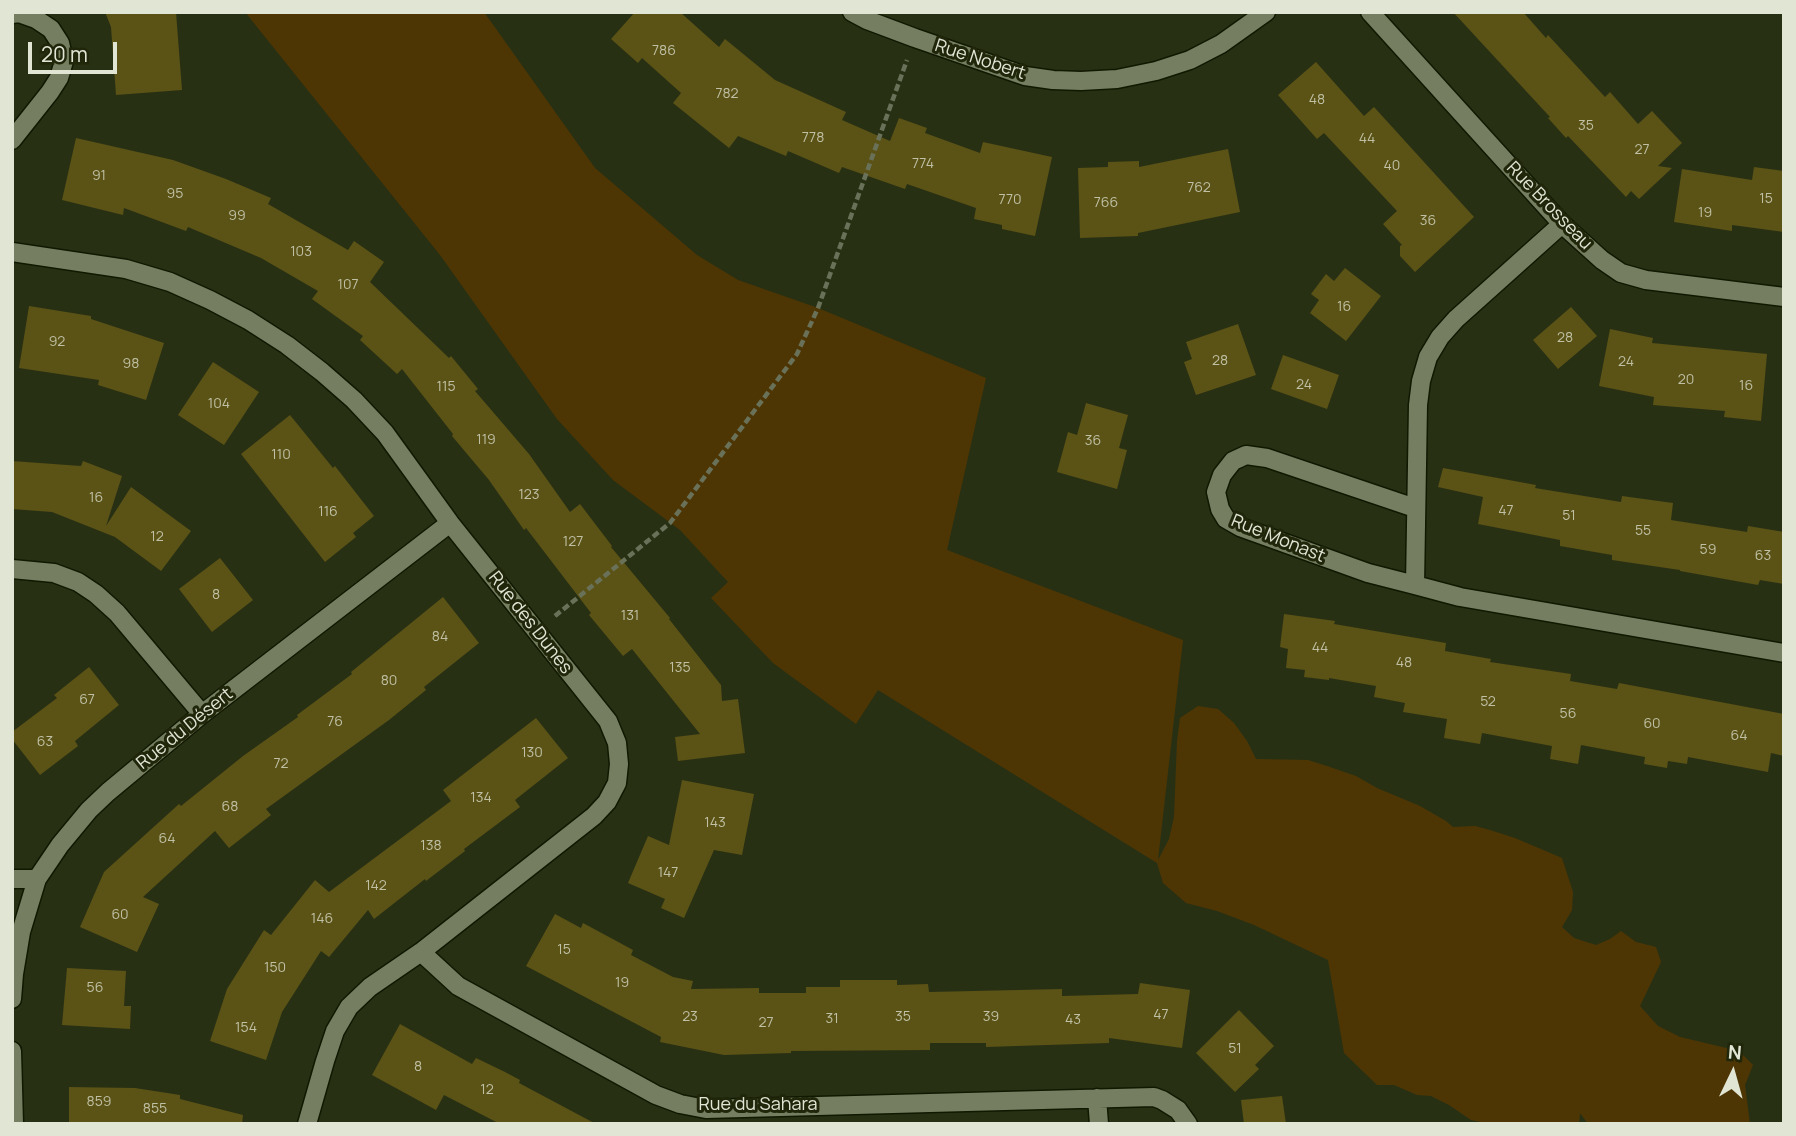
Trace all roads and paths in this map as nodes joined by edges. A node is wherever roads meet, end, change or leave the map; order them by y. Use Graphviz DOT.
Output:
graph roads {
  1 [pos="852,12"];
  2 [pos="1266,12"];
  3 [pos="1370,12"];
  4 [pos="12,14"];
  5 [pos="915,38"];
  6 [pos="12,139"];
  7 [pos="1562,224"];
  8 [pos="12,252"];
  9 [pos="1784,297"];
  10 [pos="1415,509"];
  11 [pos="450,523"];
  12 [pos="12,569"];
  13 [pos="1415,585"];
  14 [pos="536,631"];
  15 [pos="1784,653"];
  16 [pos="202,715"];
  17 [pos="12,879"];
  18 [pos="37,879"];
  19 [pos="421,952"];
  20 [pos="12,999"];
  21 [pos="12,1051"];
  22 [pos="1097,1098"];
  23 [pos="14,1124"];
  24 [pos="307,1124"];
  25 [pos="1098,1124"];
  26 [pos="1188,1124"];
  1 -- 5 [label="street, Rue Nobert"];
  2 -- 5 [label="street, Rue Nobert"];
  3 -- 7 [label="street, Rue Brosseau"];
  4 -- 6 [label="street"];
  5 -- 14 [label="path"];
  7 -- 9 [label="street, Rue Brosseau"];
  7 -- 10 [label="street"];
  8 -- 11 [label="street, Rue des Dunes"];
  10 -- 13 [label="street"];
  10 -- 13 [label="street, Rue Monast"];
  11 -- 14 [label="street, Rue des Dunes"];
  11 -- 16 [label="street, Rue du Désert"];
  12 -- 16 [label="street"];
  13 -- 15 [label="street, Rue Monast"];
  14 -- 19 [label="street, Rue des Dunes"];
  16 -- 18 [label="street, Rue du Désert"];
  17 -- 18 [label="street"];
  18 -- 20 [label="street, Rue du Désert"];
  19 -- 22 [label="street, Rue du Sahara"];
  19 -- 24 [label="street, Rue des Dunes"];
  21 -- 23 [label="street"];
  22 -- 25 [label="street"];
  22 -- 26 [label="street, Rue du Sahara"];
}
